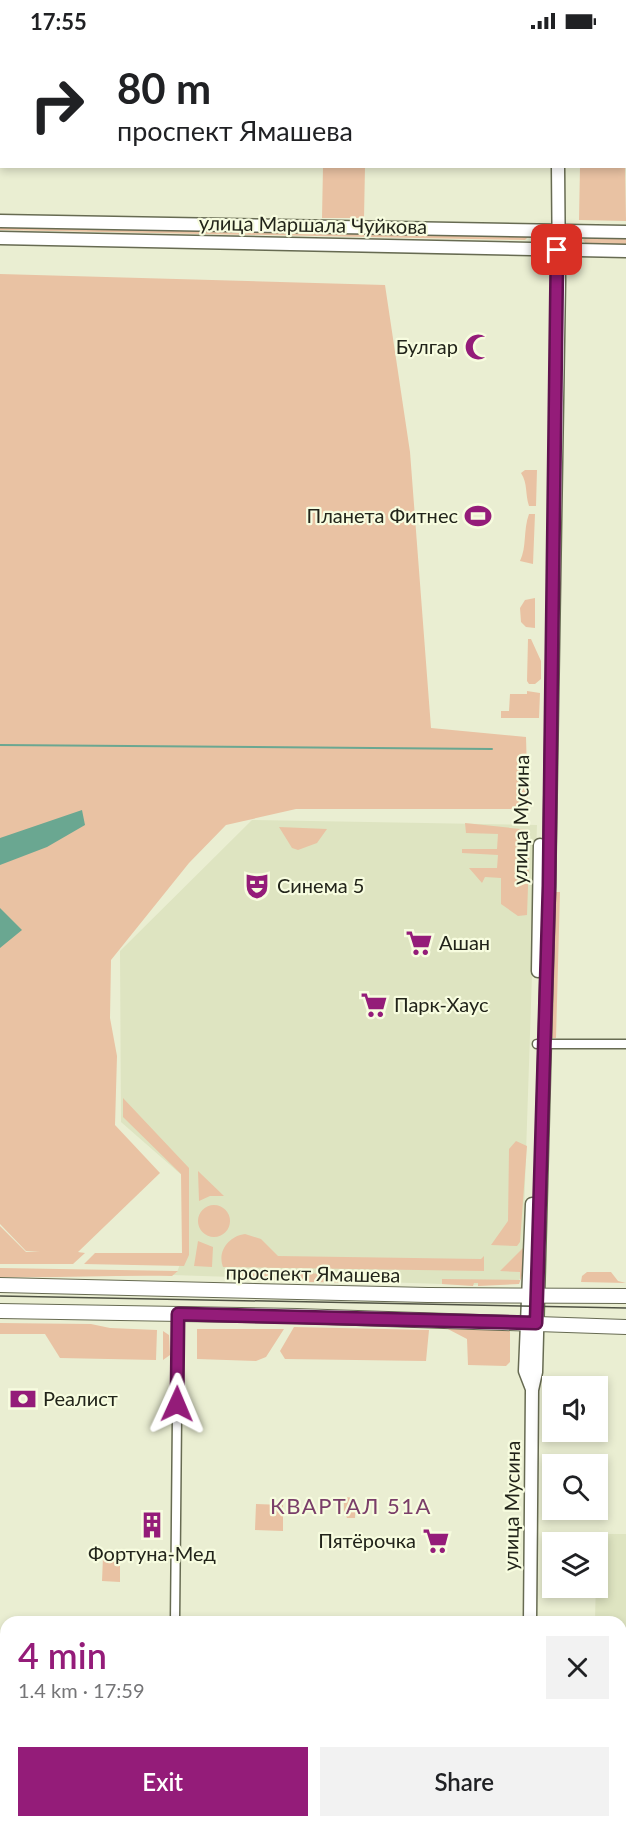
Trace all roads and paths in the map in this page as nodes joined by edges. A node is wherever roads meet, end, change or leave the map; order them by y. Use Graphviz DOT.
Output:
graph roads {
  1 [pos="558,168"];
  2 [pos="0,221"];
  3 [pos="558,231"];
  4 [pos="584,232"];
  5 [pos="626,232"];
  6 [pos="0,238"];
  7 [pos="557,250"];
  8 [pos="582,250"];
  9 [pos="626,251"];
  10 [pos="540,1044"];
  11 [pos="626,1044"];
  12 [pos="0,1286"];
  13 [pos="532,1295"];
  14 [pos="626,1296"];
  15 [pos="0,1311"];
  16 [pos="178,1314"];
  17 [pos="531,1323"];
  18 [pos="626,1327"];
  19 [pos="175,1616"];
  20 [pos="530,1616"];
  1 -- 3 [label="street, улица Мусина"];
  2 -- 3 [label="street, улица Маршала Чуйкова"];
  3 -- 4 [label="street, улица Маршала Чуйкова"];
  3 -- 7 [label="street, улица Мусина"];
  4 -- 5 [label="street, улица Маршала Чуйкова"];
  4 -- 8 [label="street"];
  6 -- 7 [label="street, улица Маршала Чуйкова"];
  7 -- 8 [label="street, улица Маршала Чуйкова"];
  7 -- 10 [label="street, улица Мусина"];
  8 -- 9 [label="street, улица Маршала Чуйкова"];
  10 -- 11 [label="street"];
  10 -- 13 [label="street, улица Мусина"];
  12 -- 13 [label="main road, проспект Ямашева"];
  13 -- 14 [label="main road, проспект Ямашева"];
  13 -- 17 [label="street, улица Мусина"];
  15 -- 16 [label="main road"];
  16 -- 17 [label="main road"];
  16 -- 19 [label="street"];
  17 -- 18 [label="main road"];
  17 -- 20 [label="street, улица Мусина"];
}
